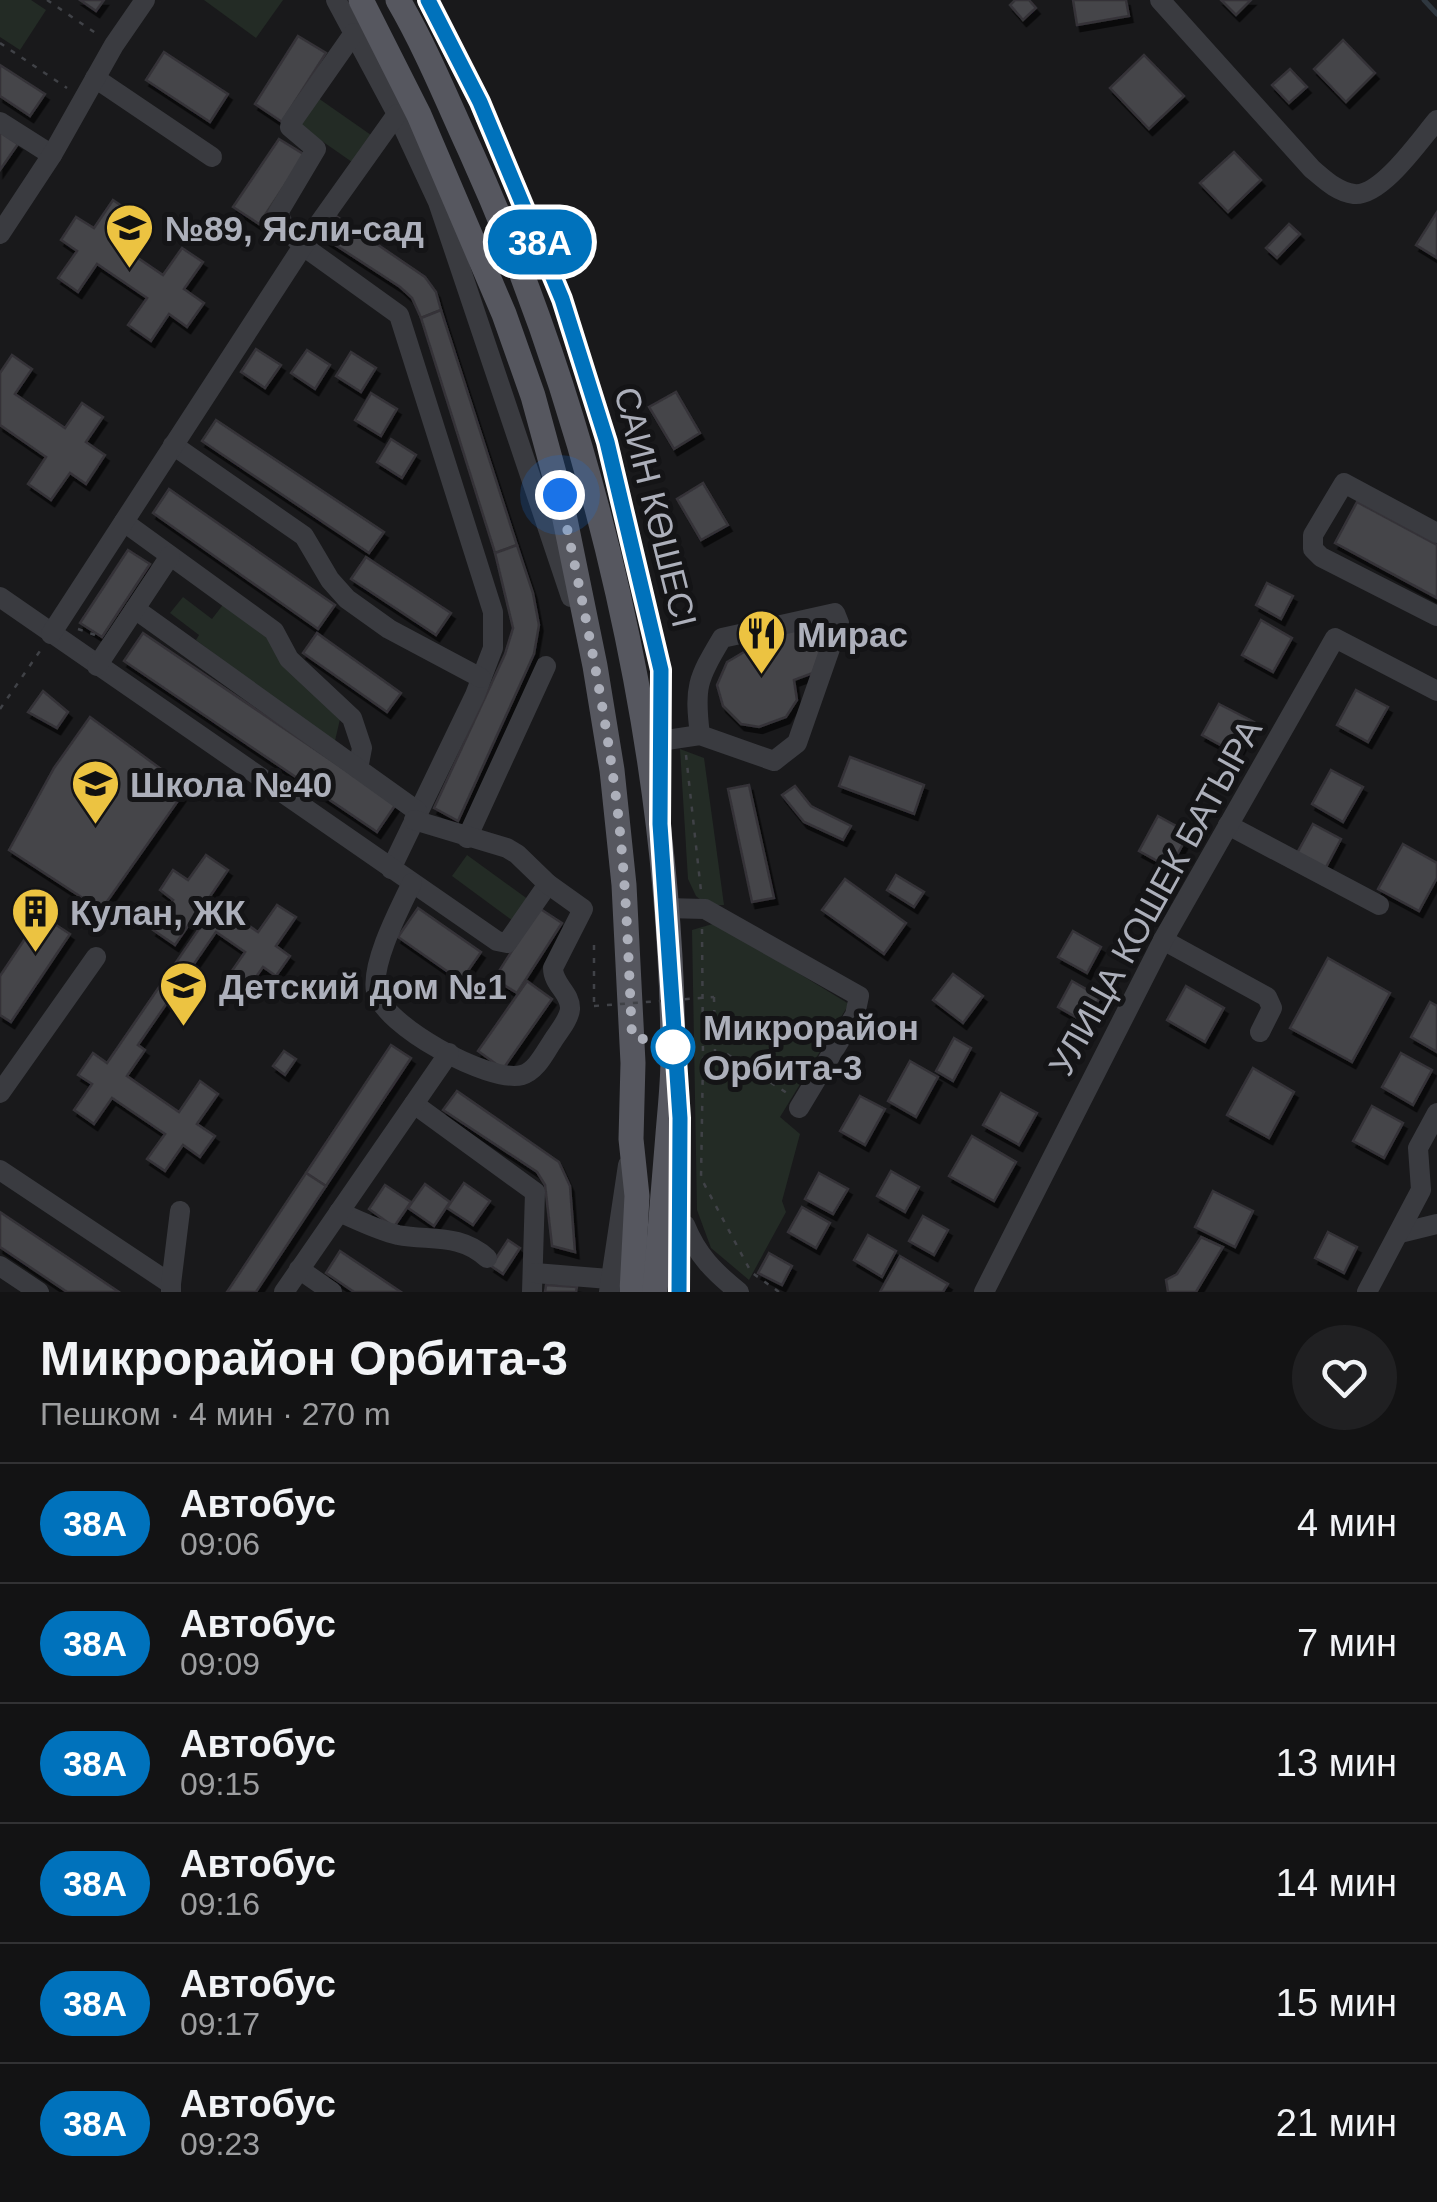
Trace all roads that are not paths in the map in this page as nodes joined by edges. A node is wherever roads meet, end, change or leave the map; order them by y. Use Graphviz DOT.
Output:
graph roads {
  1 [pos="145,0"];
  2 [pos="336,0"];
  3 [pos="360,0"];
  4 [pos="398,0"];
  5 [pos="428,0"];
  6 [pos="1160,0"];
  7 [pos="354,32"];
  8 [pos="95,78"];
  9 [pos="398,114"];
  10 [pos="1437,120"];
  11 [pos="0,122"];
  12 [pos="52,156"];
  13 [pos="212,157"];
  14 [pos="0,234"];
  15 [pos="303,246"];
  16 [pos="173,445"];
  17 [pos="124,522"];
  18 [pos="1437,533"];
  19 [pos="170,556"];
  20 [pos="0,598"];
  21 [pos="135,610"];
  22 [pos="1437,616"];
  23 [pos="54,629"];
  24 [pos="97,666"];
  25 [pos="546,666"];
  26 [pos="595,666"];
  27 [pos="481,678"];
  28 [pos="1437,690"];
  29 [pos="700,736"];
  30 [pos="660,741"];
  31 [pos="358,769"];
  32 [pos="415,815"];
  33 [pos="660,824"];
  34 [pos="1228,825"];
  35 [pos="467,838"];
  36 [pos="390,869"];
  37 [pos="412,884"];
  38 [pos="548,884"];
  39 [pos="1379,905"];
  40 [pos="666,908"];
  41 [pos="1163,940"];
  42 [pos="96,957"];
  43 [pos="1260,1032"];
  44 [pos="449,1053"];
  45 [pos="674,1061"];
  46 [pos="0,1093"];
  47 [pos="414,1104"];
  48 [pos="801,1106"];
  49 [pos="1437,1114"];
  50 [pos="632,1138"];
  51 [pos="0,1170"];
  52 [pos="680,1210"];
  53 [pos="180,1211"];
  54 [pos="338,1212"];
  55 [pos="1437,1224"];
  56 [pos="1400,1233"];
  57 [pos="487,1258"];
  58 [pos="0,1266"];
  59 [pos="299,1269"];
  60 [pos="533,1283"];
  61 [pos="609,1285"];
  62 [pos="171,1288"];
  63 [pos="39,1292"];
  64 [pos="284,1292"];
  65 [pos="332,1292"];
  66 [pos="632,1292"];
  67 [pos="655,1292"];
  68 [pos="680,1292"];
  69 [pos="739,1292"];
  70 [pos="984,1292"];
  71 [pos="1367,1292"];
  1 -- 8 [label="street"];
  2 -- 7 [label="street"];
  3 -- 26 [label="main road"];
  4 -- 33 [label="main road, САИН КӨШЕСІ"];
  5 -- 30 [label="street, САИН КӨШЕСІ"];
  6 -- 10 [label="street"];
  7 -- 9 [label="street"];
  7 -- 15 [label="street"];
  8 -- 12 [label="street"];
  8 -- 13 [label="street"];
  9 -- 15 [label="street"];
  9 -- 26 [label="street"];
  11 -- 12 [label="street"];
  12 -- 14 [label="street"];
  15 -- 16 [label="street"];
  15 -- 27 [label="street"];
  16 -- 17 [label="street"];
  16 -- 27 [label="street"];
  17 -- 19 [label="street"];
  17 -- 23 [label="street"];
  18 -- 22 [label="street"];
  19 -- 21 [label="street"];
  19 -- 31 [label="street"];
  20 -- 23 [label="street"];
  21 -- 24 [label="street"];
  21 -- 31 [label="street"];
  23 -- 24 [label="street"];
  24 -- 36 [label="street"];
  25 -- 35 [label="street"];
  26 -- 50 [label="main road"];
  27 -- 32 [label="street"];
  28 -- 34 [label="street, УЛИЦА КОШЕК БАТЫРА"];
  29 -- 29 [label="street"];
  29 -- 30 [label="street"];
  30 -- 33 [label="street, САИН КӨШЕСІ"];
  31 -- 32 [label="street"];
  32 -- 35 [label="street"];
  32 -- 36 [label="street"];
  33 -- 40 [label="main road, САИН КӨШЕСІ"];
  34 -- 39 [label="street"];
  34 -- 41 [label="street, УЛИЦА КОШЕК БАТЫРА"];
  35 -- 38 [label="street"];
  36 -- 37 [label="street"];
  37 -- 38 [label="street"];
  37 -- 44 [label="street"];
  38 -- 44 [label="street"];
  40 -- 45 [label="main road, САИН КӨШЕСІ"];
  40 -- 48 [label="street"];
  41 -- 43 [label="street"];
  41 -- 70 [label="street, УЛИЦА КОШЕК БАТЫРА"];
  42 -- 46 [label="street"];
  44 -- 47 [label="street"];
  45 -- 52 [label="street"];
  45 -- 67 [label="main road, САИН КӨШЕСІ"];
  47 -- 54 [label="street"];
  47 -- 60 [label="street"];
  49 -- 56 [label="street"];
  50 -- 61 [label="street"];
  50 -- 66 [label="main road"];
  51 -- 62 [label="street"];
  52 -- 68 [label="street"];
  52 -- 69 [label="street"];
  53 -- 62 [label="street"];
  54 -- 57 [label="street"];
  54 -- 59 [label="street"];
  55 -- 56 [label="street"];
  56 -- 71 [label="street"];
  58 -- 63 [label="street"];
  59 -- 64 [label="street"];
  59 -- 65 [label="street"];
  60 -- 61 [label="street"];
}
